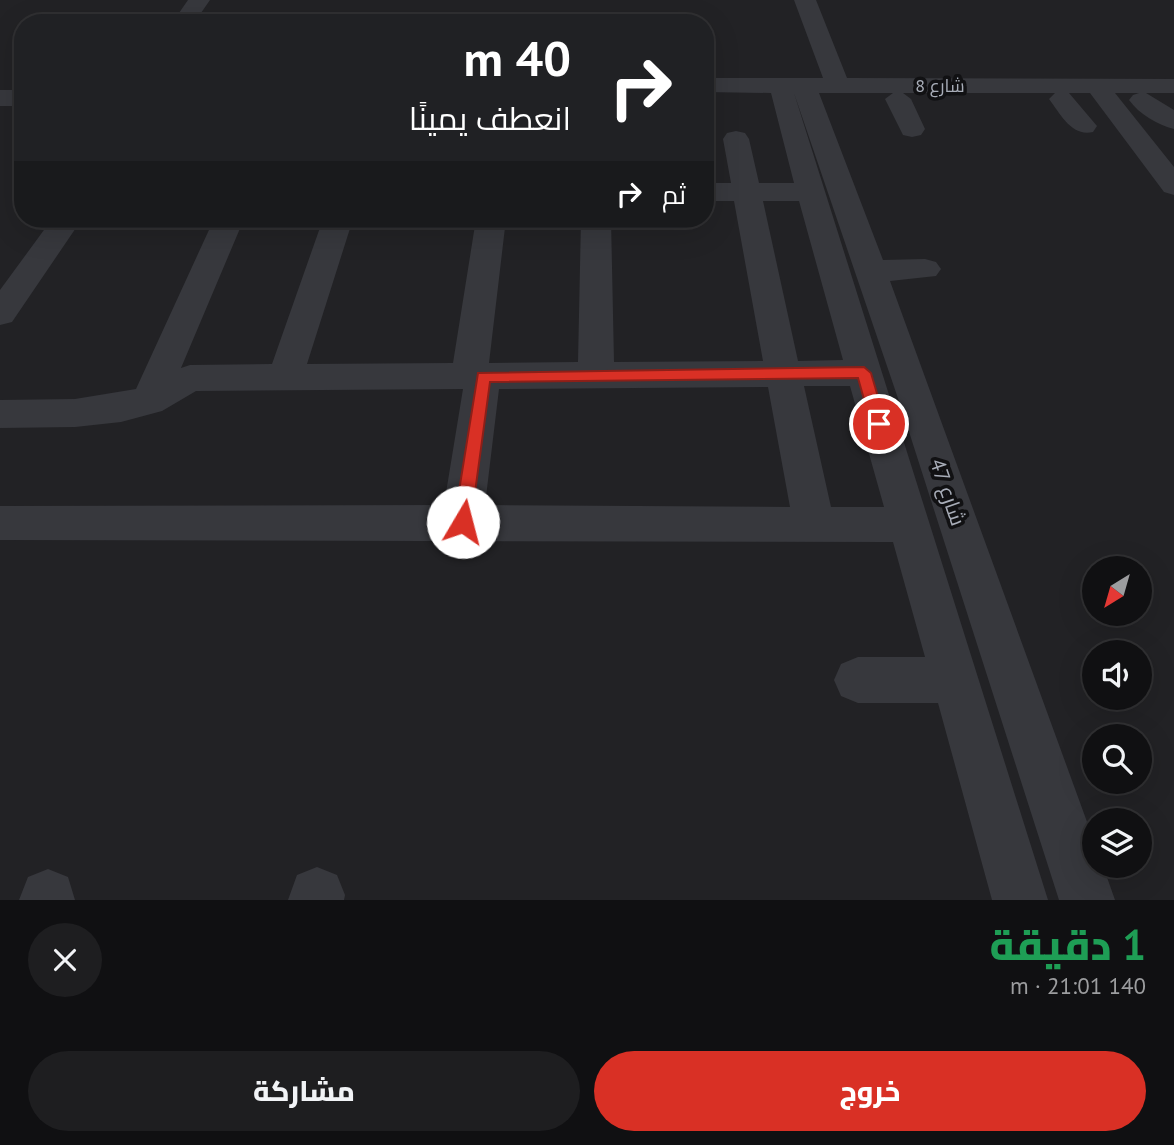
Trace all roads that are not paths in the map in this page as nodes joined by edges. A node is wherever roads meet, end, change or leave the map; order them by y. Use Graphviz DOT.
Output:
graph roads {
  1 [pos="805,0"];
  2 [pos="856,58"];
  3 [pos="1127,59"];
  4 [pos="867,85"];
  5 [pos="714,86"];
  6 [pos="1155,90"];
  7 [pos="803,91"];
  8 [pos="1101,92"];
  9 [pos="714,98"];
  10 [pos="898,99"];
  11 [pos="1062,99"];
  12 [pos="1174,100"];
  13 [pos="1174,121"];
  14 [pos="1084,126"];
  15 [pos="912,129"];
  16 [pos="736,139"];
  17 [pos="1174,186"];
  18 [pos="714,192"];
  19 [pos="747,192"];
  20 [pos="811,192"];
  21 [pos="61,228"];
  22 [pos="225,228"];
  23 [pos="335,228"];
  24 [pos="490,228"];
  25 [pos="596,228"];
  26 [pos="925,269"];
  27 [pos="871,271"];
  28 [pos="0,314"];
  29 [pos="864,373"];
  30 [pos="784,374"];
  31 [pos="596,375"];
  32 [pos="285,377"];
  33 [pos="476,377"];
  34 [pos="149,401"];
  35 [pos="0,414"];
  36 [pos="463,522"];
  37 [pos="0,523"];
  38 [pos="814,524"];
  39 [pos="909,525"];
  40 [pos="858,680"];
  41 [pos="955,680"];
  42 [pos="1020,900"];
  43 [pos="1087,900"];
  1 -- 7 [label="street"];
  2 -- 4 [label="street"];
  3 -- 6 [label="street"];
  4 -- 7 [label="street, شارع 8"];
  4 -- 8 [label="street, شارع 8"];
  5 -- 7 [label="street, شارع 8"];
  6 -- 8 [label="street, شارع 8"];
  6 -- 12 [label="street, شارع 8"];
  6 -- 13 [label="street"];
  7 -- 9 [label="street, شارع 8"];
  7 -- 10 [label="street, شارع 8"];
  7 -- 20 [label="street"];
  7 -- 27 [label="street, شارع 47"];
  8 -- 11 [label="street, شارع 8"];
  8 -- 17 [label="street"];
  10 -- 11 [label="street, شارع 8"];
  10 -- 15 [label="street"];
  11 -- 14 [label="street"];
  16 -- 19 [label="street"];
  18 -- 19 [label="street"];
  19 -- 20 [label="street"];
  19 -- 30 [label="street"];
  20 -- 29 [label="street"];
  21 -- 28 [label="street"];
  22 -- 34 [label="street"];
  23 -- 32 [label="street"];
  24 -- 33 [label="street"];
  25 -- 31 [label="street"];
  26 -- 27 [label="street"];
  27 -- 43 [label="street, شارع 47"];
  29 -- 30 [label="street"];
  29 -- 39 [label="street"];
  30 -- 31 [label="street"];
  30 -- 38 [label="street"];
  31 -- 33 [label="street"];
  32 -- 33 [label="street"];
  32 -- 34 [label="street"];
  33 -- 36 [label="street"];
  34 -- 35 [label="street"];
  36 -- 37 [label="street"];
  36 -- 38 [label="street"];
  38 -- 39 [label="street"];
  39 -- 41 [label="street"];
  40 -- 41 [label="street"];
  41 -- 42 [label="street"];
}
